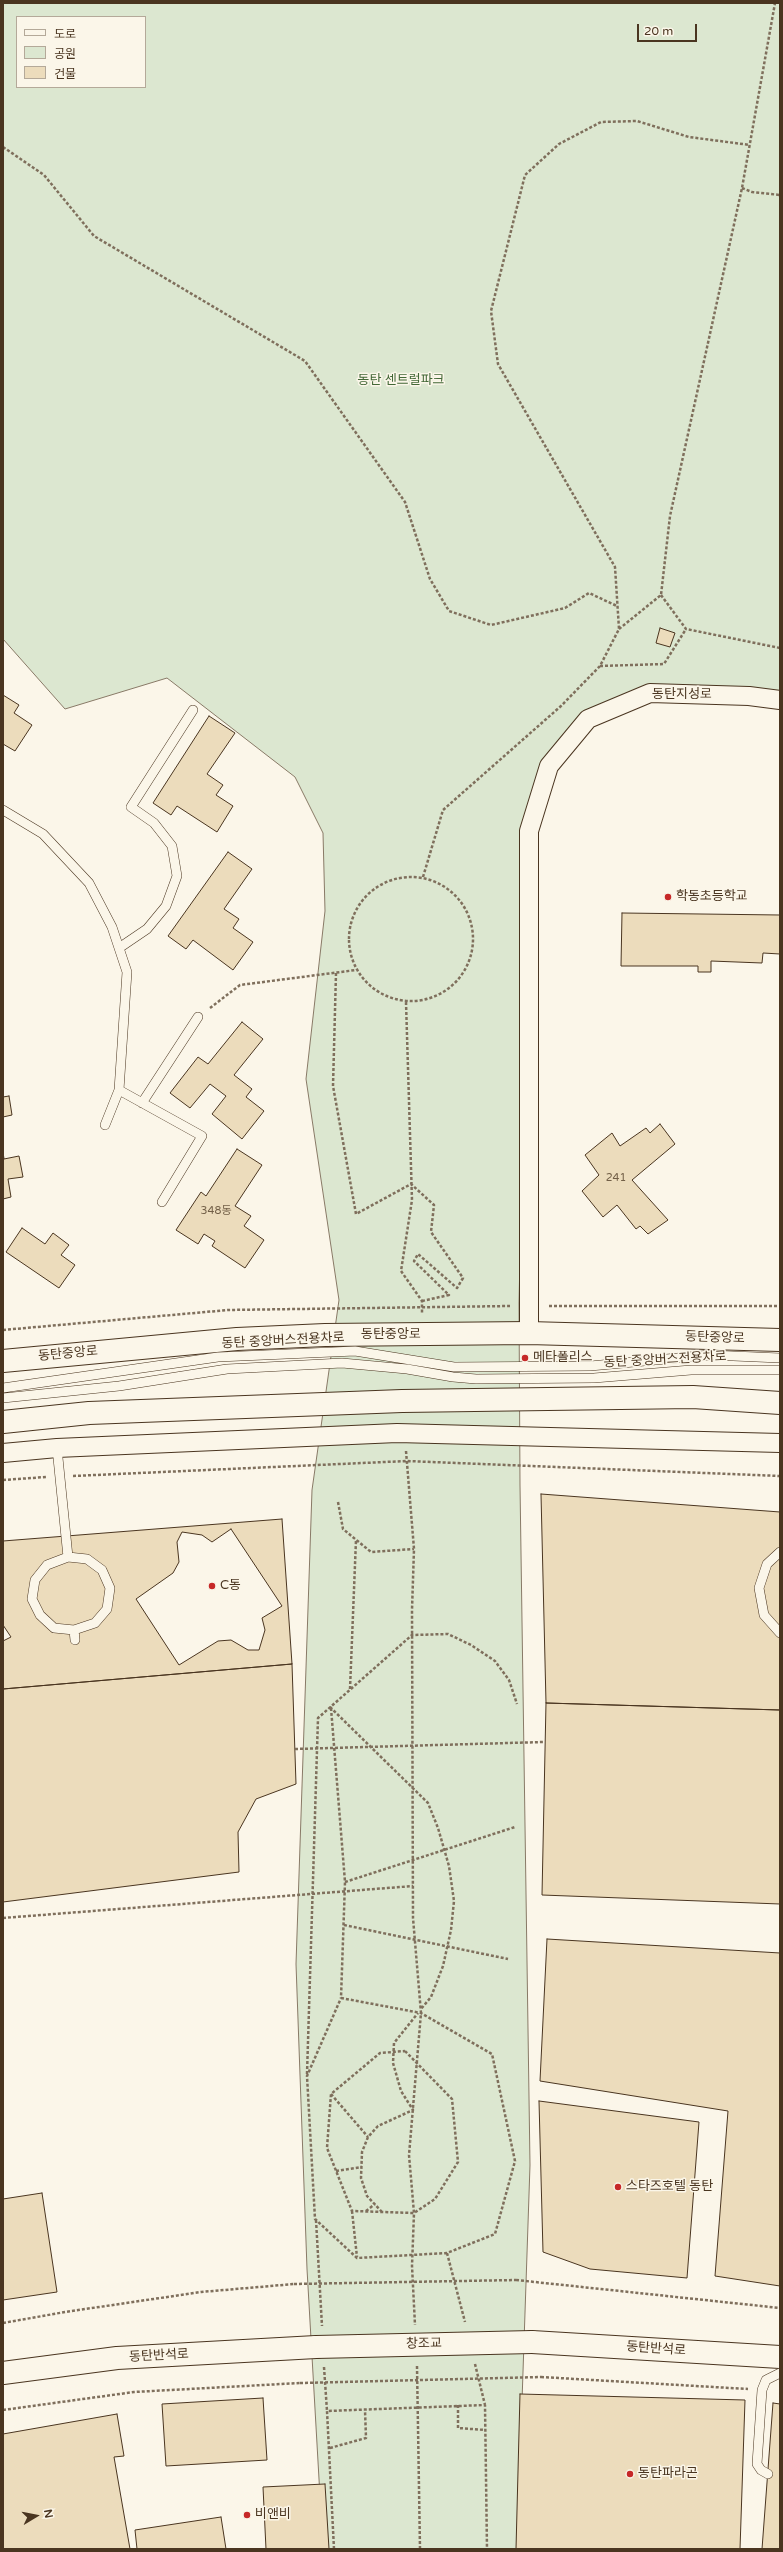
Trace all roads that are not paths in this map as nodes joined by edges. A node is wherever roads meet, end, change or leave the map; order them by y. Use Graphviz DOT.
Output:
graph roads {
  1 [pos="780,700"];
  2 [pos="193,710"];
  3 [pos="3,810"];
  4 [pos="119,948"];
  5 [pos="198,1017"];
  6 [pos="119,1090"];
  7 [pos="142,1103"];
  8 [pos="105,1125"];
  9 [pos="162,1202"];
  10 [pos="529,1333"];
  11 [pos="780,1340"];
  12 [pos="780,1358"];
  13 [pos="3,1361"];
  14 [pos="780,1370"];
  15 [pos="3,1388"];
  16 [pos="3,1398"];
  17 [pos="780,1403"];
  18 [pos="3,1422"];
  19 [pos="780,1443"];
  20 [pos="58,1448"];
  21 [pos="3,1453"];
  22 [pos="780,1552"];
  23 [pos="68,1557"];
  24 [pos="74,1630"];
  25 [pos="780,1633"];
  26 [pos="75,1640"];
  27 [pos="532,2342"];
  28 [pos="321,2349"];
  29 [pos="780,2357"];
  30 [pos="3,2373"];
  31 [pos="780,2373"];
  32 [pos="768,2474"];
  1 -- 10 [label="street, 동탄지성로"];
  2 -- 4 [label="lane"];
  3 -- 4 [label="lane"];
  4 -- 6 [label="lane"];
  5 -- 7 [label="lane"];
  6 -- 7 [label="lane"];
  6 -- 8 [label="lane"];
  7 -- 9 [label="lane"];
  10 -- 11 [label="street, 동탄중앙로"];
  10 -- 13 [label="street, 동탄중앙로"];
  12 -- 15 [label="lane, 동탄 중앙버스전용차로"];
  14 -- 16 [label="lane, 동탄 중앙버스전용차로"];
  17 -- 18 [label="street"];
  19 -- 20 [label="street"];
  20 -- 21 [label="street"];
  20 -- 23 [label="lane"];
  22 -- 25 [label="lane"];
  23 -- 24 [label="lane"];
  23 -- 24 [label="lane"];
  24 -- 26 [label="lane"];
  27 -- 28 [label="street, 창조교, bridge"];
  27 -- 29 [label="street, 동탄반석로"];
  28 -- 30 [label="street, 동탄반석로"];
  31 -- 32 [label="lane"];
}
